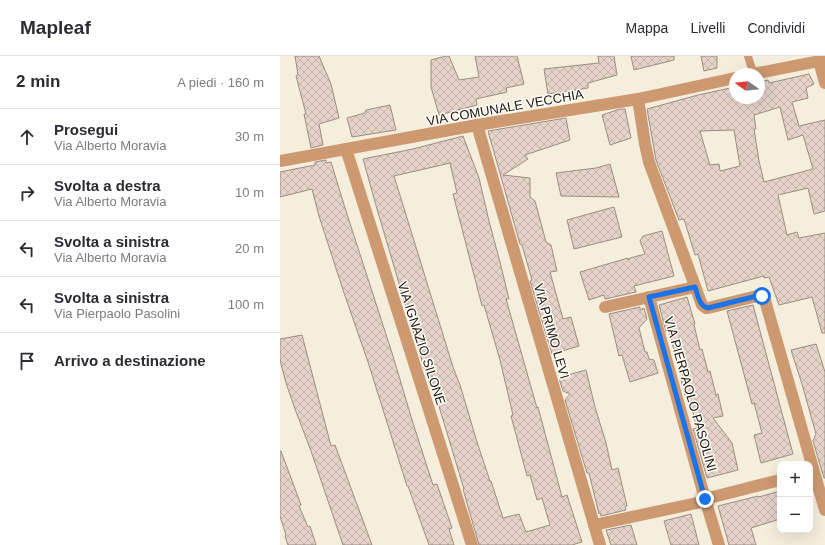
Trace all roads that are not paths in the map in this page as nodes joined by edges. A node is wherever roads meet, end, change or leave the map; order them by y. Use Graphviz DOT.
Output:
graph roads {
  1 [pos="748,56"];
  2 [pos="753,56"];
  3 [pos="822,61"];
  4 [pos="751,68"];
  5 [pos="754,68"];
  6 [pos="765,72"];
  7 [pos="729,79"];
  8 [pos="825,83"];
  9 [pos="638,98"];
  10 [pos="477,125"];
  11 [pos="346,149"];
  12 [pos="280,161"];
  13 [pos="695,287"];
  14 [pos="649,297"];
  15 [pos="604,307"];
  16 [pos="809,461"];
  17 [pos="813,475"];
  18 [pos="777,481"];
  19 [pos="705,499"];
  20 [pos="825,510"];
  21 [pos="594,525"];
  22 [pos="472,545"];
  23 [pos="600,545"];
  24 [pos="719,545"];
  1 -- 4 [label="lane"];
  2 -- 5 [label="lane"];
  3 -- 6 [label="street"];
  3 -- 8 [label="street"];
  7 -- 9 [label="street, VIA COMUNALE VECCHIA"];
  9 -- 10 [label="street, VIA COMUNALE VECCHIA"];
  9 -- 13 [label="street"];
  10 -- 11 [label="street, VIA COMUNALE VECCHIA"];
  10 -- 21 [label="street, VIA PRIMO LEVI"];
  11 -- 12 [label="street, VIA COMUNALE VECCHIA"];
  11 -- 22 [label="street, VIA IGNAZIO SILONE"];
  13 -- 14 [label="street"];
  13 -- 16 [label="street"];
  14 -- 15 [label="street"];
  14 -- 19 [label="street, VIA PIERPAOLO PASOLINI"];
  17 -- 20 [label="street"];
  18 -- 19 [label="street"];
  19 -- 21 [label="street"];
  19 -- 24 [label="street, VIA PIERPAOLO PASOLINI"];
  21 -- 23 [label="street, VIA PRIMO LEVI"];
}
